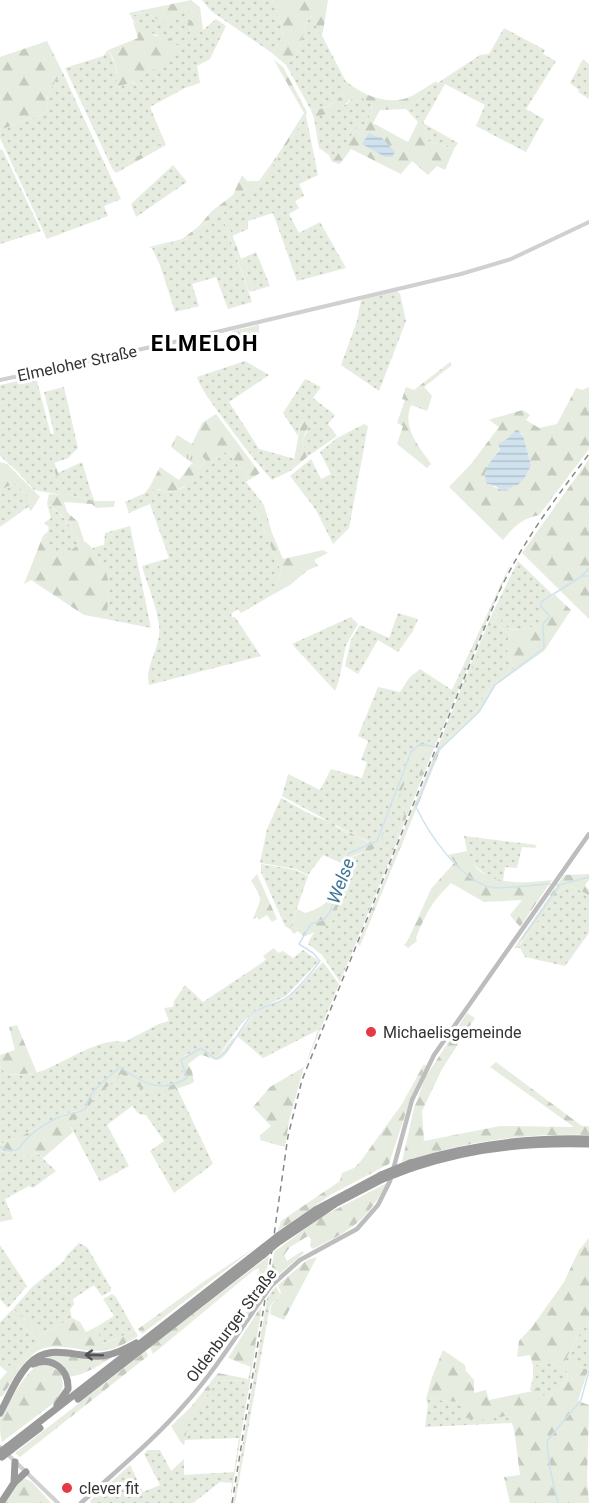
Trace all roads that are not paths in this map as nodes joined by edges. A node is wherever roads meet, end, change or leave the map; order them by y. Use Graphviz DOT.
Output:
graph roads {
  1 [pos="589,222"];
  2 [pos="0,380"];
  3 [pos="589,834"];
  4 [pos="589,1139"];
  5 [pos="589,1144"];
  6 [pos="411,1165"];
  7 [pos="263,1251"];
  8 [pos="149,1337"];
  9 [pos="24,1371"];
  10 [pos="0,1413"];
  11 [pos="40,1422"];
  12 [pos="6,1448"];
  13 [pos="1,1456"];
  14 [pos="15,1462"];
  15 [pos="24,1470"];
  16 [pos="15,1479"];
  17 [pos="1,1503"];
  18 [pos="58,1503"];
  19 [pos="81,1503"];
  1 -- 2 [label="street, Elmeloher Straße"];
  3 -- 19 [label="main road, Oldenburger Straße, bridge"];
  4 -- 6 [label="highway"];
  5 -- 6 [label="highway"];
  6 -- 7 [label="highway, bridge"];
  7 -- 8 [label="highway"];
  7 -- 12 [label="highway"];
  8 -- 9 [label="highway, one-way"];
  8 -- 11 [label="highway"];
  9 -- 10 [label="highway"];
  9 -- 11 [label="highway"];
  11 -- 12 [label="highway"];
  12 -- 13 [label="highway, bridge"];
  12 -- 14 [label="street"];
  14 -- 15 [label="street"];
  14 -- 16 [label="highway"];
  15 -- 16 [label="highway"];
  15 -- 18 [label="street"];
  16 -- 17 [label="highway"];
}
